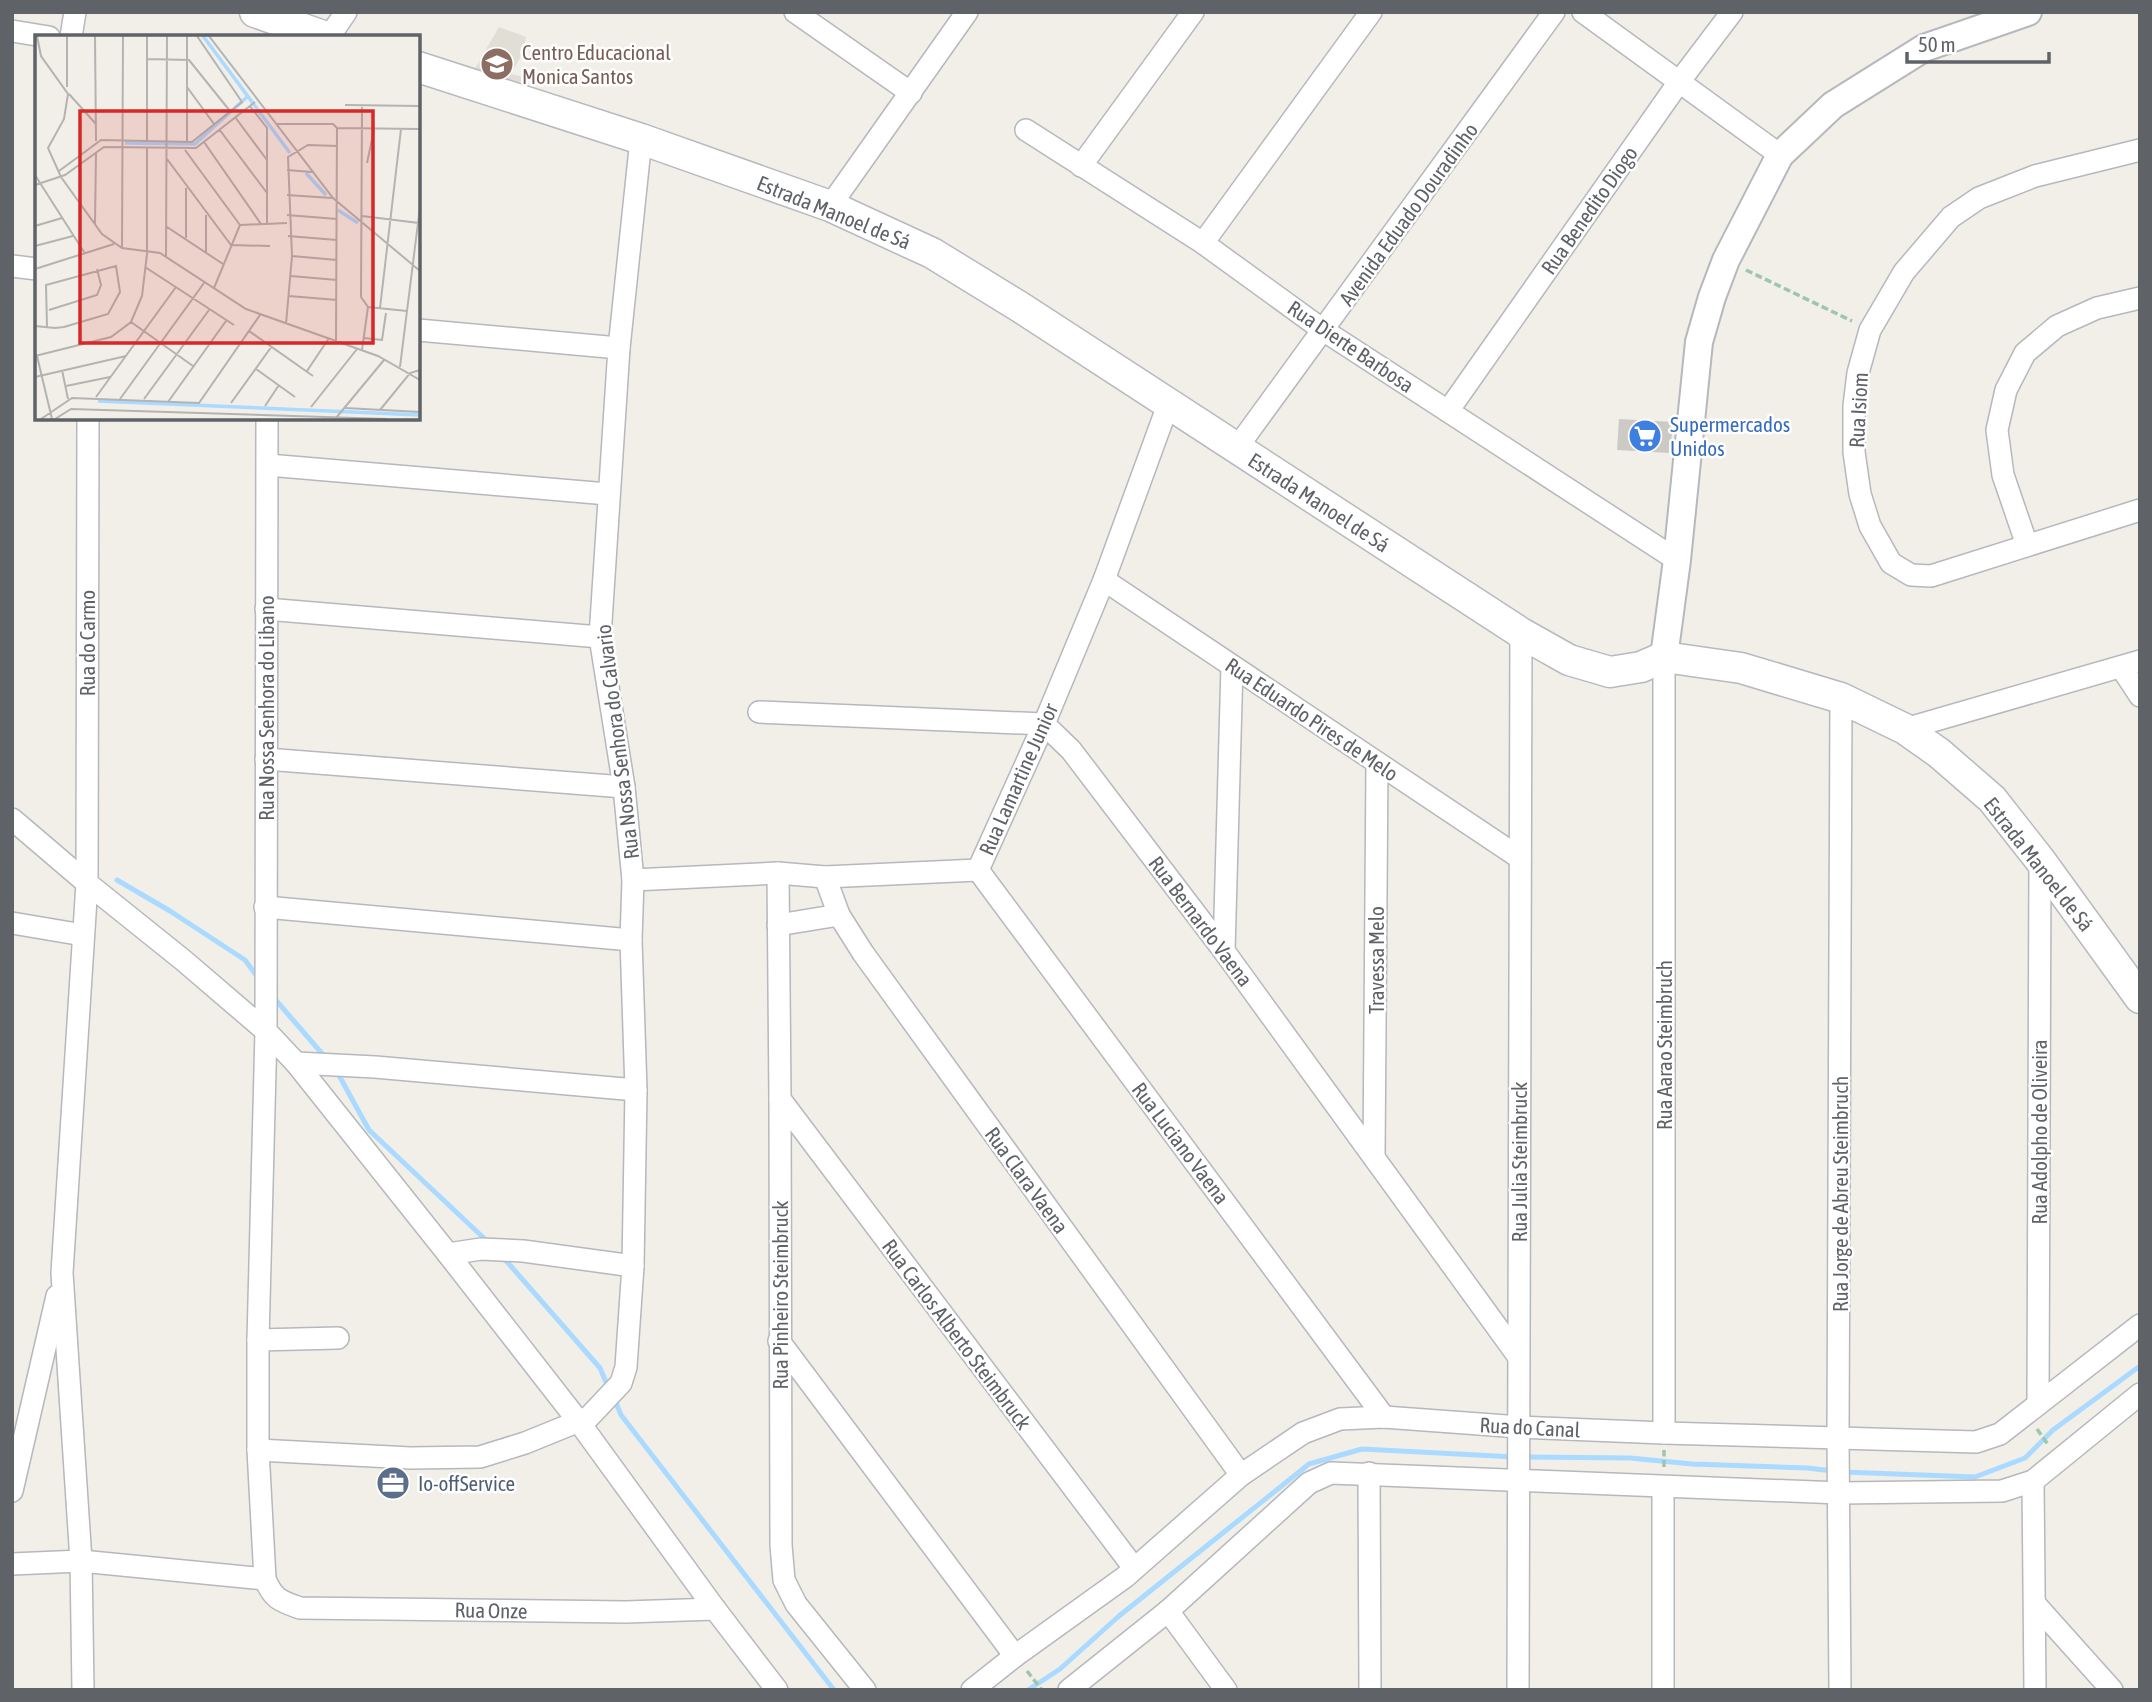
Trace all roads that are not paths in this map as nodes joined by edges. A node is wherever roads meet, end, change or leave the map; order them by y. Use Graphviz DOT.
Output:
graph roads {
  1 [pos="75,12"];
  2 [pos="346,12"];
  3 [pos="795,12"];
  4 [pos="967,12"];
  5 [pos="1193,12"];
  6 [pos="1371,12"];
  7 [pos="1554,12"];
  8 [pos="1583,12"];
  9 [pos="1732,12"];
  10 [pos="2028,12"];
  11 [pos="266,22"];
  12 [pos="12,31"];
  13 [pos="36,35"];
  14 [pos="71,35"];
  15 [pos="320,35"];
  16 [pos="329,35"];
  17 [pos="420,68"];
  18 [pos="1679,82"];
  19 [pos="911,93"];
  20 [pos="1026,130"];
  21 [pos="641,139"];
  22 [pos="2140,150"];
  23 [pos="1780,155"];
  24 [pos="1081,166"];
  25 [pos="830,206"];
  26 [pos="1203,243"];
  27 [pos="12,266"];
  28 [pos="35,269"];
  29 [pos="2140,298"];
  30 [pos="420,330"];
  31 [pos="1323,330"];
  32 [pos="619,348"];
  33 [pos="1168,405"];
  34 [pos="1448,411"];
  35 [pos="88,420"];
  36 [pos="267,420"];
  37 [pos="1236,449"];
  38 [pos="268,465"];
  39 [pos="608,494"];
  40 [pos="2140,510"];
  41 [pos="2027,545"];
  42 [pos="1677,560"];
  43 [pos="1104,580"];
  44 [pos="266,609"];
  45 [pos="1521,634"];
  46 [pos="600,637"];
  47 [pos="1664,657"];
  48 [pos="2130,664"];
  49 [pos="1232,666"];
  50 [pos="2140,696"];
  51 [pos="1841,698"];
  52 [pos="759,712"];
  53 [pos="1044,724"];
  54 [pos="1905,729"];
  55 [pos="266,759"];
  56 [pos="1377,763"];
  57 [pos="624,787"];
  58 [pos="12,819"];
  59 [pos="1520,858"];
  60 [pos="2040,860"];
  61 [pos="978,870"];
  62 [pos="778,873"];
  63 [pos="87,876"];
  64 [pos="825,877"];
  65 [pos="633,880"];
  66 [pos="265,907"];
  67 [pos="839,915"];
  68 [pos="12,923"];
  69 [pos="778,925"];
  70 [pos="83,935"];
  71 [pos="631,940"];
  72 [pos="1224,951"];
  73 [pos="2140,998"];
  74 [pos="266,1031"];
  75 [pos="296,1063"];
  76 [pos="636,1090"];
  77 [pos="780,1099"];
  78 [pos="1374,1157"];
  79 [pos="448,1254"];
  80 [pos="633,1266"];
  81 [pos="62,1273"];
  82 [pos="2140,1325"];
  83 [pos="338,1338"];
  84 [pos="258,1340"];
  85 [pos="779,1340"];
  86 [pos="1518,1356"];
  87 [pos="2140,1394"];
  88 [pos="2038,1404"];
  89 [pos="1384,1417"];
  90 [pos="584,1420"];
  91 [pos="1520,1432"];
  92 [pos="1664,1439"];
  93 [pos="1838,1442"];
  94 [pos="258,1450"];
  95 [pos="1369,1474"];
  96 [pos="1241,1475"];
  97 [pos="1520,1477"];
  98 [pos="1664,1478"];
  99 [pos="2033,1481"];
  100 [pos="1840,1489"];
  101 [pos="12,1491"];
  102 [pos="81,1561"];
  103 [pos="12,1564"];
  104 [pos="1134,1568"];
  105 [pos="268,1586"];
  106 [pos="2035,1604"];
  107 [pos="715,1609"];
  108 [pos="1168,1611"];
  109 [pos="1019,1662"];
  110 [pos="83,1690"];
  111 [pos="777,1690"];
  112 [pos="865,1690"];
  113 [pos="972,1690"];
  114 [pos="1069,1690"];
  115 [pos="1226,1690"];
  116 [pos="1370,1690"];
  117 [pos="1518,1690"];
  118 [pos="1663,1690"];
  119 [pos="1840,1690"];
  120 [pos="2035,1690"];
  121 [pos="2112,1690"];
  1 -- 14 [label="street"];
  2 -- 16 [label="street"];
  3 -- 19 [label="street"];
  4 -- 19 [label="street"];
  5 -- 24 [label="street"];
  6 -- 26 [label="street"];
  7 -- 31 [label="street, Avenida Eduado Douradinho"];
  8 -- 18 [label="street"];
  9 -- 18 [label="street, Rua Benedito Diogo"];
  10 -- 23 [label="street"];
  11 -- 15 [label="main road"];
  12 -- 13 [label="street"];
  17 -- 21 [label="main road, Estrada Manoel de Sá"];
  18 -- 23 [label="street"];
  18 -- 34 [label="street, Rua Benedito Diogo"];
  19 -- 25 [label="street"];
  20 -- 24 [label="street, Rua Dierte Barbosa"];
  21 -- 25 [label="main road, Estrada Manoel de Sá"];
  21 -- 32 [label="street, Rua Nossa Senhora do Calvario"];
  22 -- 41 [label="street, Rua Isiom"];
  23 -- 42 [label="street"];
  24 -- 26 [label="street, Rua Dierte Barbosa"];
  25 -- 33 [label="main road, Estrada Manoel de Sá"];
  26 -- 31 [label="street, Rua Dierte Barbosa"];
  27 -- 28 [label="street"];
  29 -- 41 [label="street"];
  30 -- 32 [label="street"];
  31 -- 34 [label="street, Rua Dierte Barbosa"];
  31 -- 37 [label="street, Avenida Eduado Douradinho"];
  32 -- 39 [label="street, Rua Nossa Senhora do Calvario"];
  33 -- 37 [label="main road, Estrada Manoel de Sá"];
  33 -- 43 [label="street, Rua Lamartine Junior"];
  34 -- 42 [label="street, Rua Dierte Barbosa"];
  35 -- 63 [label="street, Rua do Carmo"];
  36 -- 38 [label="street, Rua Nossa Senhora do Libano"];
  37 -- 45 [label="main road, Estrada Manoel de Sá"];
  38 -- 39 [label="street"];
  38 -- 44 [label="street, Rua Nossa Senhora do Libano"];
  39 -- 46 [label="street, Rua Nossa Senhora do Calvario"];
  40 -- 41 [label="street, Rua Isiom"];
  42 -- 47 [label="street"];
  43 -- 49 [label="street, Rua Eduardo Pires de Melo"];
  43 -- 53 [label="street, Rua Lamartine Junior"];
  44 -- 46 [label="street"];
  44 -- 55 [label="street, Rua Nossa Senhora do Libano"];
  45 -- 47 [label="main road, Estrada Manoel de Sá"];
  45 -- 59 [label="street, Rua Julia Steimbruck"];
  46 -- 57 [label="street, Rua Nossa Senhora do Calvario"];
  47 -- 51 [label="main road, Estrada Manoel de Sá"];
  47 -- 92 [label="street, Rua Aarao Steimbruch"];
  48 -- 50 [label="street"];
  48 -- 54 [label="street"];
  49 -- 56 [label="street, Rua Eduardo Pires de Melo"];
  49 -- 72 [label="street"];
  51 -- 54 [label="main road, Estrada Manoel de Sá"];
  51 -- 93 [label="street, Rua Jorge de Abreu Steimbruch"];
  52 -- 53 [label="street"];
  53 -- 61 [label="street, Rua Lamartine Junior"];
  53 -- 72 [label="street, Rua Bernardo Vaena"];
  54 -- 60 [label="main road, Estrada Manoel de Sá"];
  55 -- 57 [label="street"];
  55 -- 66 [label="street, Rua Nossa Senhora do Libano"];
  56 -- 59 [label="street, Rua Eduardo Pires de Melo"];
  56 -- 78 [label="street, Travessa Melo"];
  57 -- 65 [label="street, Rua Nossa Senhora do Calvario"];
  58 -- 63 [label="street"];
  59 -- 86 [label="street, Rua Julia Steimbruck"];
  60 -- 73 [label="main road, Estrada Manoel de Sá"];
  60 -- 88 [label="street, Rua Adolpho de Oliveira"];
  61 -- 64 [label="street, Rua Lamartine Junior"];
  61 -- 89 [label="street, Rua Luciano Vaena"];
  62 -- 64 [label="street, Rua Lamartine Junior"];
  62 -- 65 [label="street, Rua Lamartine Junior"];
  62 -- 69 [label="street, Rua Pinheiro Steimbruck"];
  63 -- 70 [label="street, Rua do Carmo"];
  63 -- 74 [label="street"];
  64 -- 67 [label="street, Rua Clara Vaena"];
  65 -- 71 [label="street, Rua Nossa Senhora do Calvario"];
  66 -- 71 [label="street"];
  66 -- 74 [label="street, Rua Nossa Senhora do Libano"];
  67 -- 69 [label="street"];
  67 -- 96 [label="street, Rua Clara Vaena"];
  68 -- 70 [label="street"];
  69 -- 77 [label="street, Rua Pinheiro Steimbruck"];
  70 -- 81 [label="street, Rua do Carmo"];
  71 -- 76 [label="street, Rua Nossa Senhora do Calvario"];
  72 -- 78 [label="street, Rua Bernardo Vaena"];
  74 -- 75 [label="street"];
  74 -- 84 [label="street, Rua Nossa Senhora do Libano"];
  75 -- 76 [label="street"];
  75 -- 79 [label="street"];
  76 -- 80 [label="street, Rua Nossa Senhora do Calvario"];
  77 -- 85 [label="street, Rua Pinheiro Steimbruck"];
  77 -- 104 [label="street, Rua Carlos Alberto Steimbruck"];
  78 -- 86 [label="street, Rua Bernardo Vaena"];
  79 -- 80 [label="street"];
  79 -- 90 [label="street"];
  80 -- 90 [label="street, Rua Nossa Senhora do Calvario"];
  81 -- 101 [label="street"];
  81 -- 102 [label="street"];
  82 -- 88 [label="street, Rua do Canal"];
  83 -- 84 [label="street"];
  84 -- 94 [label="street, Rua Nossa Senhora do Libano"];
  85 -- 109 [label="street"];
  85 -- 112 [label="street, Rua Pinheiro Steimbruck"];
  86 -- 91 [label="street, Rua Julia Steimbruck"];
  87 -- 99 [label="street"];
  88 -- 93 [label="street, Rua do Canal"];
  89 -- 91 [label="street, Rua do Canal"];
  89 -- 96 [label="street, Rua do Canal"];
  90 -- 94 [label="street"];
  90 -- 107 [label="street"];
  91 -- 92 [label="street, Rua do Canal"];
  91 -- 97 [label="street, Rua Julia Steimbruck"];
  92 -- 93 [label="street, Rua do Canal"];
  93 -- 100 [label="street, Rua Jorge de Abreu Steimbruch"];
  94 -- 105 [label="street, Rua Nossa Senhora do Libano"];
  95 -- 97 [label="street"];
  95 -- 108 [label="street"];
  95 -- 116 [label="street"];
  96 -- 104 [label="street, Rua do Canal"];
  97 -- 98 [label="street"];
  97 -- 117 [label="street, Rua Julia Steimbruck"];
  98 -- 100 [label="street"];
  98 -- 118 [label="street"];
  99 -- 100 [label="street"];
  99 -- 106 [label="street"];
  100 -- 119 [label="street, Rua Jorge de Abreu Steimbruch"];
  102 -- 103 [label="street, Rua Onze"];
  102 -- 105 [label="street, Rua Onze"];
  102 -- 110 [label="street"];
  104 -- 109 [label="street, Rua do Canal"];
  105 -- 107 [label="street, Rua Onze"];
  106 -- 120 [label="street"];
  106 -- 121 [label="street"];
  107 -- 111 [label="street"];
  108 -- 114 [label="street"];
  108 -- 115 [label="street"];
  109 -- 113 [label="street, Rua do Canal"];
}
